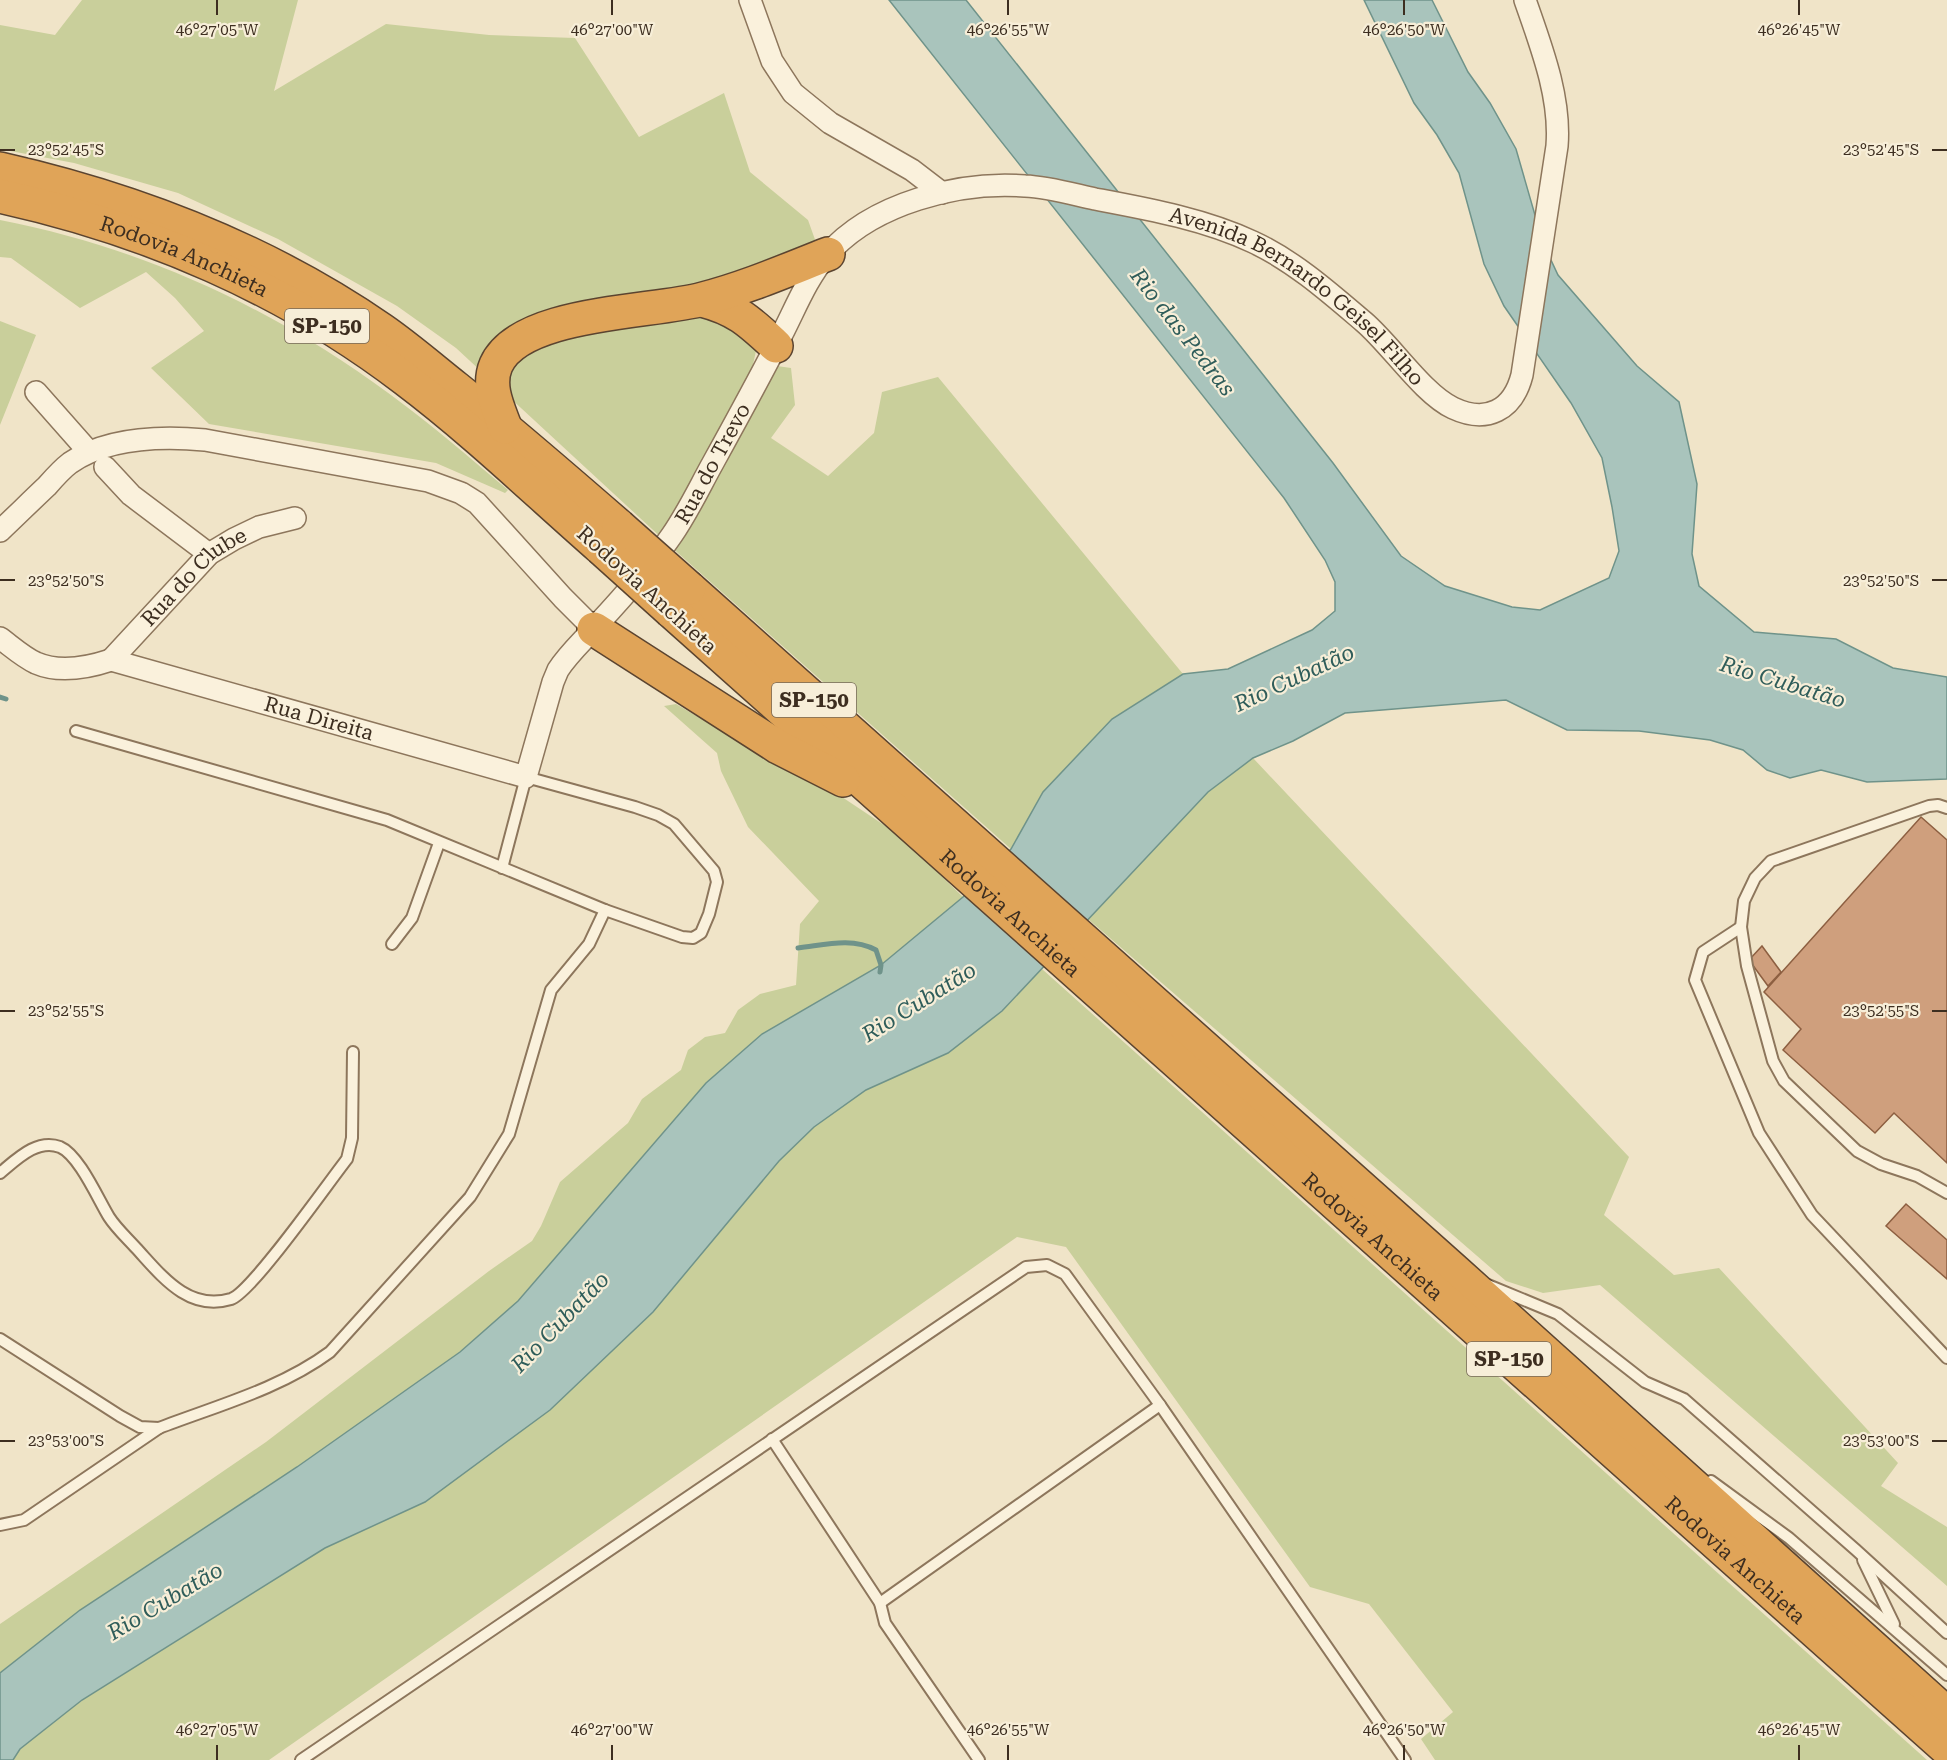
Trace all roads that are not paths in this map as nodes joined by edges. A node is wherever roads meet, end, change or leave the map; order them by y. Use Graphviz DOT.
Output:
graph roads {
  1 [pos="750,0"];
  2 [pos="1525,0"];
  3 [pos="0,169"];
  4 [pos="942,193"];
  5 [pos="0,196"];
  6 [pos="828,254"];
  7 [pos="702,300"];
  8 [pos="776,346"];
  9 [pos="36,392"];
  10 [pos="505,427"];
  11 [pos="89,452"];
  12 [pos="105,466"];
  13 [pos="295,518"];
  14 [pos="0,531"];
  15 [pos="610,537"];
  16 [pos="210,554"];
  17 [pos="680,599"];
  18 [pos="594,628"];
  19 [pos="0,638"];
  20 [pos="111,660"];
  21 [pos="76,731"];
  22 [pos="526,777"];
  23 [pos="884,801"];
  24 [pos="1947,808"];
  25 [pos="931,823"];
  26 [pos="439,843"];
  27 [pos="502,868"];
  28 [pos="605,910"];
  29 [pos="1741,927"];
  30 [pos="392,944"];
  31 [pos="1081,958"];
  32 [pos="353,1052"];
  33 [pos="0,1173"];
  34 [pos="1947,1193"];
  35 [pos="1455,1271"];
  36 [pos="0,1339"];
  37 [pos="1947,1358"];
  38 [pos="1583,1387"];
  39 [pos="1160,1405"];
  40 [pos="159,1428"];
  41 [pos="772,1439"];
  42 [pos="1678,1457"];
  43 [pos="1698,1472"];
  44 [pos="0,1525"];
  45 [pos="1856,1550"];
  46 [pos="880,1603"];
  47 [pos="1897,1630"];
  48 [pos="1947,1633"];
  49 [pos="1947,1675"];
  50 [pos="1947,1714"];
  51 [pos="1947,1749"];
  52 [pos="301,1760"];
  53 [pos="979,1760"];
  54 [pos="1405,1760"];
  1 -- 4 [label="street"];
  2 -- 4 [label="street, Avenida Bernardo Geisel Filho"];
  3 -- 10 [label="highway, Rodovia Anchieta / SP-150"];
  4 -- 6 [label="street, Rua do Trevo"];
  5 -- 15 [label="highway, Rodovia Anchieta / SP-150"];
  6 -- 7 [label="highway"];
  6 -- 8 [label="street, Rua do Trevo"];
  7 -- 8 [label="highway"];
  7 -- 10 [label="highway"];
  8 -- 18 [label="street, Rua do Trevo"];
  9 -- 11 [label="street"];
  10 -- 15 [label="highway, Rodovia Anchieta / SP-150"];
  11 -- 14 [label="street"];
  11 -- 18 [label="street"];
  12 -- 16 [label="street"];
  13 -- 16 [label="street, Rua do Clube"];
  15 -- 17 [label="highway, Rodovia Anchieta / SP-150, bridge"];
  16 -- 20 [label="street, Rua do Clube"];
  17 -- 23 [label="highway, Rodovia Anchieta / SP-150"];
  17 -- 25 [label="highway, Rodovia Anchieta / SP-150"];
  18 -- 22 [label="street, Rua do Trevo"];
  18 -- 23 [label="highway"];
  19 -- 20 [label="street"];
  20 -- 22 [label="street, Rua Direita"];
  21 -- 26 [label="lane"];
  22 -- 27 [label="lane"];
  22 -- 28 [label="lane"];
  23 -- 25 [label="highway, Rodovia Anchieta / SP-150"];
  24 -- 29 [label="lane"];
  25 -- 31 [label="highway, Rodovia Anchieta / SP-150"];
  26 -- 27 [label="lane"];
  26 -- 30 [label="lane"];
  27 -- 28 [label="lane"];
  28 -- 40 [label="lane"];
  29 -- 34 [label="lane"];
  29 -- 37 [label="lane"];
  31 -- 35 [label="highway, Rodovia Anchieta / SP-150"];
  31 -- 51 [label="highway, Rodovia Anchieta / SP-150"];
  32 -- 33 [label="lane"];
  35 -- 38 [label="highway, Rodovia Anchieta / SP-150"];
  35 -- 45 [label="lane"];
  36 -- 40 [label="lane"];
  38 -- 42 [label="lane"];
  38 -- 50 [label="highway, Rodovia Anchieta / SP-150"];
  39 -- 41 [label="lane"];
  39 -- 46 [label="lane"];
  39 -- 54 [label="lane"];
  40 -- 44 [label="lane"];
  41 -- 46 [label="lane"];
  41 -- 52 [label="lane"];
  43 -- 47 [label="lane"];
  45 -- 47 [label="lane"];
  45 -- 48 [label="lane"];
  46 -- 53 [label="lane"];
  47 -- 49 [label="lane"];
}
